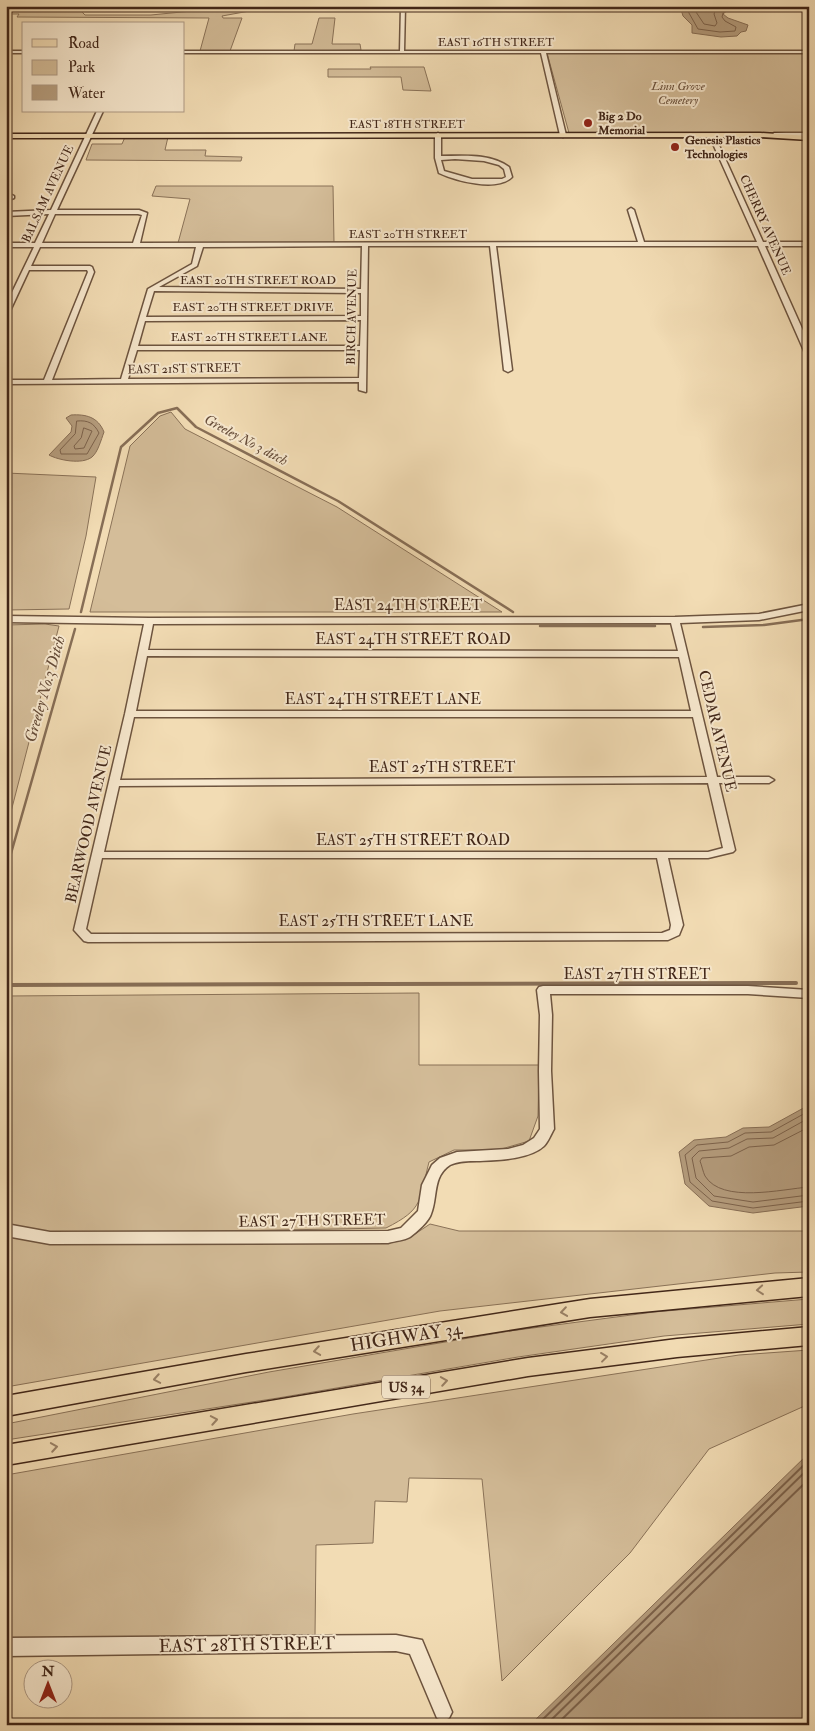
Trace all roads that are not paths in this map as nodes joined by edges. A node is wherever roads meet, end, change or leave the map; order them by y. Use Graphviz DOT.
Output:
graph roads {
  1 [pos="403,6"];
  2 [pos="6,52"];
  3 [pos="22,52"];
  4 [pos="185,52"];
  5 [pos="402,52"];
  6 [pos="543,52"];
  7 [pos="809,52"];
  8 [pos="100,112"];
  9 [pos="438,135"];
  10 [pos="563,135"];
  11 [pos="712,135"];
  12 [pos="6,136"];
  13 [pos="88,136"];
  14 [pos="809,136"];
  15 [pos="438,158"];
  16 [pos="631,210"];
  17 [pos="53,212"];
  18 [pos="6,214"];
  19 [pos="762,244"];
  20 [pos="809,244"];
  21 [pos="6,245"];
  22 [pos="37,245"];
  23 [pos="136,245"];
  24 [pos="200,245"];
  25 [pos="366,245"];
  26 [pos="493,245"];
  27 [pos="642,245"];
  28 [pos="27,268"];
  29 [pos="151,290"];
  30 [pos="364,291"];
  31 [pos="6,313"];
  32 [pos="142,318"];
  33 [pos="364,318"];
  34 [pos="134,348"];
  35 [pos="363,348"];
  36 [pos="809,353"];
  37 [pos="508,370"];
  38 [pos="362,380"];
  39 [pos="6,382"];
  40 [pos="47,382"];
  41 [pos="124,382"];
  42 [pos="363,390"];
  43 [pos="809,607"];
  44 [pos="6,619"];
  45 [pos="675,620"];
  46 [pos="149,621"];
  47 [pos="143,654"];
  48 [pos="684,654"];
  49 [pos="130,714"];
  50 [pos="698,714"];
  51 [pos="769,780"];
  52 [pos="713,781"];
  53 [pos="114,782"];
  54 [pos="729,850"];
  55 [pos="97,855"];
  56 [pos="662,855"];
  57 [pos="88,938"];
  58 [pos="809,994"];
  59 [pos="6,1230"];
  60 [pos="809,1287"];
  61 [pos="809,1336"];
  62 [pos="6,1406"];
  63 [pos="6,1455"];
  64 [pos="6,1647"];
  65 [pos="444,1712"];
  1 -- 5 [label="street"];
  2 -- 3 [label="street"];
  4 -- 5 [label="street, EAST 16TH STREET"];
  5 -- 6 [label="street, EAST 16TH STREET"];
  6 -- 7 [label="street, EAST 16TH STREET"];
  6 -- 10 [label="street"];
  8 -- 13 [label="street, BALSAM AVENUE"];
  9 -- 10 [label="main road, EAST 18TH STREET"];
  9 -- 13 [label="main road, EAST 18TH STREET"];
  9 -- 15 [label="street"];
  10 -- 11 [label="main road, EAST 18TH STREET"];
  11 -- 14 [label="main road, EAST 18TH STREET"];
  11 -- 19 [label="street, CHERRY AVENUE"];
  12 -- 13 [label="main road, EAST 18TH STREET"];
  13 -- 17 [label="street, BALSAM AVENUE"];
  15 -- 15 [label="street"];
  16 -- 27 [label="street"];
  17 -- 18 [label="street"];
  17 -- 22 [label="street, BALSAM AVENUE"];
  17 -- 23 [label="street"];
  19 -- 20 [label="street, EAST 20TH STREET"];
  19 -- 27 [label="street, EAST 20TH STREET"];
  19 -- 36 [label="street, CHERRY AVENUE"];
  21 -- 22 [label="street, EAST 20TH STREET"];
  22 -- 23 [label="street, EAST 20TH STREET"];
  22 -- 28 [label="street, BALSAM AVENUE"];
  23 -- 24 [label="street, EAST 20TH STREET"];
  24 -- 25 [label="street, EAST 20TH STREET"];
  24 -- 29 [label="street"];
  25 -- 26 [label="street, EAST 20TH STREET"];
  25 -- 30 [label="street, BIRCH AVENUE"];
  26 -- 27 [label="street, EAST 20TH STREET"];
  26 -- 37 [label="street"];
  28 -- 31 [label="street, BALSAM AVENUE"];
  28 -- 40 [label="street"];
  29 -- 30 [label="street, EAST 20TH STREET ROAD"];
  29 -- 32 [label="street"];
  30 -- 33 [label="street, BIRCH AVENUE"];
  32 -- 33 [label="street, EAST 20TH STREET DRIVE"];
  32 -- 34 [label="street"];
  33 -- 35 [label="street, BIRCH AVENUE"];
  34 -- 35 [label="street, EAST 20TH STREET LANE"];
  34 -- 41 [label="street"];
  35 -- 38 [label="street, BIRCH AVENUE"];
  38 -- 41 [label="street, EAST 21ST STREET"];
  38 -- 42 [label="street, BIRCH AVENUE"];
  39 -- 40 [label="street, EAST 21ST STREET"];
  40 -- 41 [label="street, EAST 21ST STREET"];
  43 -- 45 [label="street, EAST 24TH STREET"];
  44 -- 46 [label="street, EAST 24TH STREET"];
  45 -- 46 [label="street, EAST 24TH STREET"];
  45 -- 48 [label="street, CEDAR AVENUE"];
  46 -- 47 [label="street"];
  47 -- 48 [label="street, EAST 24TH STREET ROAD"];
  47 -- 49 [label="street"];
  48 -- 50 [label="street, CEDAR AVENUE"];
  49 -- 50 [label="street, EAST 24TH STREET LANE"];
  49 -- 53 [label="street, BEARWOOD AVENUE"];
  50 -- 52 [label="street, CEDAR AVENUE"];
  51 -- 52 [label="street, EAST 25TH STREET"];
  52 -- 53 [label="street, EAST 25TH STREET"];
  52 -- 54 [label="street, CEDAR AVENUE"];
  53 -- 55 [label="street, BEARWOOD AVENUE"];
  54 -- 56 [label="street, EAST 25TH STREET ROAD"];
  55 -- 56 [label="street, EAST 25TH STREET ROAD"];
  55 -- 57 [label="street, BEARWOOD AVENUE"];
  56 -- 57 [label="street, EAST 25TH STREET LANE"];
  58 -- 59 [label="street, EAST 27TH STREET"];
  60 -- 62 [label="highway, HIGHWAY 34, one-way"];
  63 -- 61 [label="highway, US 34, one-way"];
  64 -- 65 [label="street, EAST 28TH STREET"];
}
